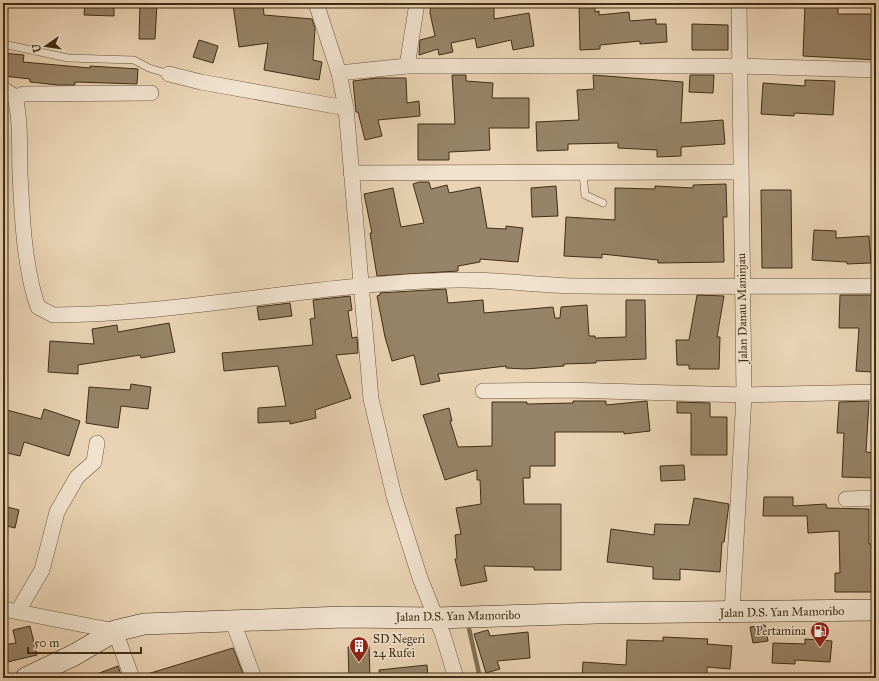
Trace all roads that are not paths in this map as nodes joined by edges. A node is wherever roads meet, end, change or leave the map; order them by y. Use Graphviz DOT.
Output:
graph roads {
  1 [pos="316,3"];
  2 [pos="417,3"];
  3 [pos="739,3"];
  4 [pos="3,44"];
  5 [pos="407,66"];
  6 [pos="740,66"];
  7 [pos="876,70"];
  8 [pos="340,73"];
  9 [pos="169,74"];
  10 [pos="9,93"];
  11 [pos="151,93"];
  12 [pos="346,108"];
  13 [pos="583,172"];
  14 [pos="741,172"];
  15 [pos="351,173"];
  16 [pos="603,203"];
  17 [pos="361,286"];
  18 [pos="741,286"];
  19 [pos="876,286"];
  20 [pos="483,391"];
  21 [pos="876,392"];
  22 [pos="744,395"];
  23 [pos="97,443"];
  24 [pos="876,498"];
  25 [pos="846,499"];
  26 [pos="3,609"];
  27 [pos="876,610"];
  28 [pos="18,611"];
  29 [pos="732,613"];
  30 [pos="436,618"];
  31 [pos="233,622"];
  32 [pos="115,631"];
  33 [pos="27,678"];
  34 [pos="132,678"];
  35 [pos="254,678"];
  36 [pos="456,678"];
  1 -- 8 [label="street"];
  2 -- 5 [label="street"];
  3 -- 6 [label="street, Jalan Danau Maninjau"];
  4 -- 9 [label="lane"];
  5 -- 6 [label="street"];
  5 -- 8 [label="street"];
  6 -- 7 [label="street"];
  6 -- 14 [label="street, Jalan Danau Maninjau"];
  8 -- 12 [label="street"];
  9 -- 12 [label="street"];
  10 -- 11 [label="street"];
  10 -- 17 [label="street"];
  12 -- 15 [label="street"];
  13 -- 14 [label="street"];
  13 -- 15 [label="street"];
  13 -- 16 [label="lane"];
  14 -- 18 [label="street, Jalan Danau Maninjau"];
  15 -- 17 [label="street"];
  17 -- 18 [label="street"];
  17 -- 30 [label="street"];
  18 -- 19 [label="street"];
  18 -- 22 [label="street, Jalan Danau Maninjau"];
  20 -- 22 [label="street"];
  21 -- 22 [label="street"];
  22 -- 29 [label="street, Jalan Danau Maninjau"];
  23 -- 28 [label="street"];
  24 -- 25 [label="street"];
  26 -- 28 [label="street"];
  27 -- 29 [label="street, Jalan D.S. Yan Mamoribo"];
  28 -- 32 [label="street"];
  29 -- 30 [label="street, Jalan D.S. Yan Mamoribo"];
  30 -- 31 [label="street, Jalan D.S. Yan Mamoribo"];
  30 -- 36 [label="street"];
  31 -- 32 [label="street, Jalan D.S. Yan Mamoribo"];
  31 -- 35 [label="street"];
  32 -- 33 [label="street, Jalan D.S. Yan Mamoribo"];
  32 -- 34 [label="street"];
}
